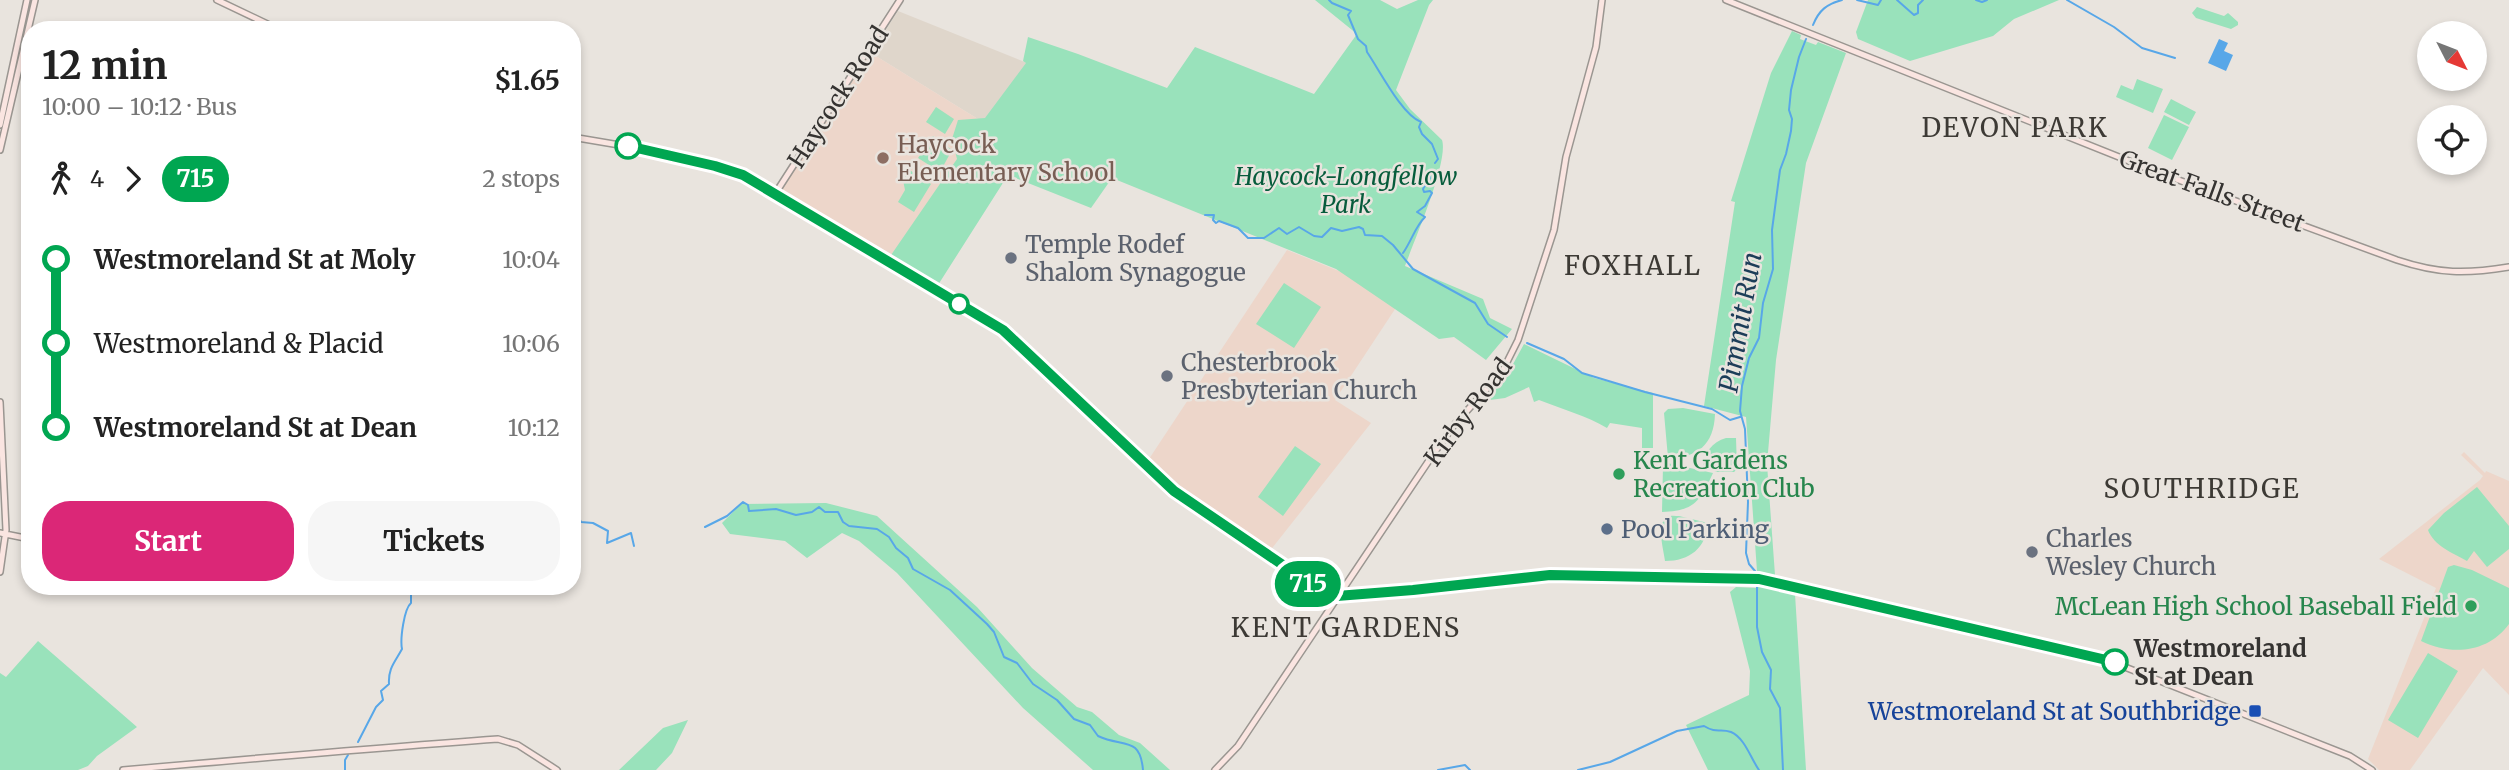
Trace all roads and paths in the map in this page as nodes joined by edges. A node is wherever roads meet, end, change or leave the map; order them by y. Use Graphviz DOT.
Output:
graph roads {
  1 [pos="27,0"];
  2 [pos="35,0"];
  3 [pos="217,0"];
  4 [pos="900,0"];
  5 [pos="1602,0"];
  6 [pos="1726,0"];
  7 [pos="22,21"];
  8 [pos="30,21"];
  9 [pos="260,21"];
  10 [pos="21,28"];
  11 [pos="21,60"];
  12 [pos="0,125"];
  13 [pos="581,139"];
  14 [pos="0,150"];
  15 [pos="775,194"];
  16 [pos="2509,267"];
  17 [pos="0,402"];
  18 [pos="3,534"];
  19 [pos="21,538"];
  20 [pos="0,572"];
  21 [pos="1337,596"];
  22 [pos="123,770"];
  23 [pos="556,770"];
  24 [pos="1215,770"];
  25 [pos="2372,770"];
  1 -- 7 [label="main road"];
  2 -- 8 [label="main road"];
  3 -- 9 [label="main road"];
  4 -- 15 [label="main road, Haycock Road"];
  5 -- 21 [label="main road, Kirby Road"];
  6 -- 16 [label="main road, Great Falls Street"];
  10 -- 12 [label="main road"];
  11 -- 14 [label="main road"];
  13 -- 15 [label="main road"];
  15 -- 21 [label="main road"];
  17 -- 18 [label="main road"];
  18 -- 19 [label="main road"];
  18 -- 20 [label="main road"];
  21 -- 24 [label="main road, Kirby Road"];
  21 -- 25 [label="main road"];
  22 -- 23 [label="main road"];
}
